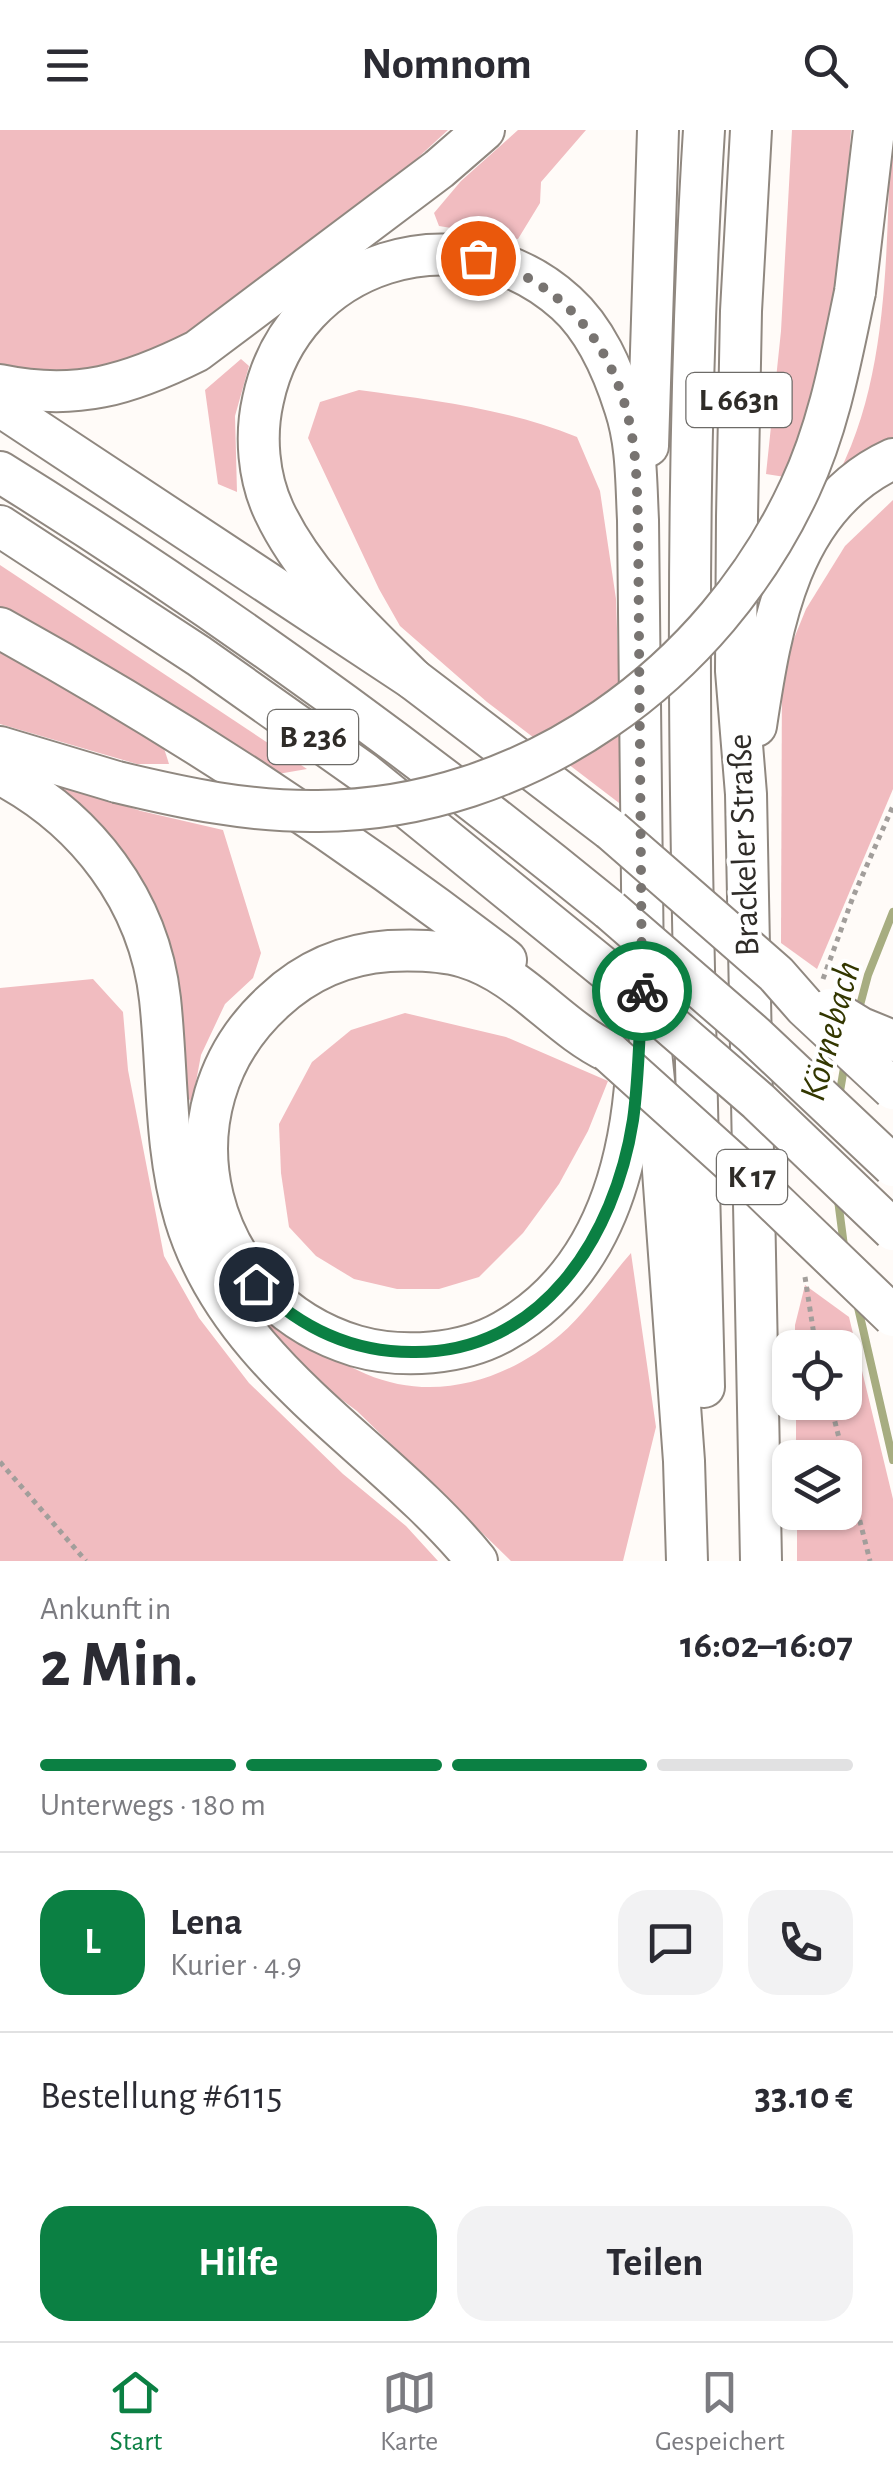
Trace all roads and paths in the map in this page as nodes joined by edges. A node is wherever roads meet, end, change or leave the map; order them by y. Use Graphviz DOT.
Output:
graph roads {
  1 [pos="484,130"];
  2 [pos="658,130"];
  3 [pos="704,130"];
  4 [pos="751,130"];
  5 [pos="874,130"];
  6 [pos="0,385"];
  7 [pos="0,406"];
  8 [pos="893,459"];
  9 [pos="0,472"];
  10 [pos="638,520"];
  11 [pos="0,526"];
  12 [pos="0,628"];
  13 [pos="413,680"];
  14 [pos="0,747"];
  15 [pos="0,774"];
  16 [pos="746,794"];
  17 [pos="691,855"];
  18 [pos="626,973"];
  19 [pos="776,974"];
  20 [pos="893,1040"];
  21 [pos="609,1052"];
  22 [pos="893,1089"];
  23 [pos="893,1166"];
  24 [pos="893,1230"];
  25 [pos="893,1316"];
  26 [pos="0,1462"];
  27 [pos="862,1530"];
  28 [pos="86,1561"];
  29 [pos="477,1561"];
  30 [pos="687,1561"];
  31 [pos="708,1561"];
  32 [pos="761,1561"];
  33 [pos="870,1561"];
  1 -- 6 [label="highway"];
  2 -- 10 [label="highway"];
  3 -- 17 [label="highway, Brackeler Straße / L 663n"];
  4 -- 16 [label="highway, Brackeler Straße / L 663n"];
  5 -- 14 [label="highway, bridge"];
  7 -- 13 [label="highway"];
  8 -- 16 [label="highway"];
  9 -- 23 [label="highway, B 236, bridge"];
  10 -- 13 [label="highway"];
  10 -- 18 [label="highway"];
  11 -- 18 [label="highway, B 236"];
  12 -- 21 [label="highway"];
  13 -- 19 [label="highway, bridge"];
  15 -- 29 [label="highway"];
  16 -- 32 [label="highway, Brackeler Straße / K 17"];
  17 -- 31 [label="highway, Brackeler Straße / K 17"];
  18 -- 21 [label="highway"];
  18 -- 24 [label="highway, B 236, bridge"];
  18 -- 30 [label="highway"];
  19 -- 20 [label="highway, bridge"];
  19 -- 22 [label="highway, bridge"];
  21 -- 25 [label="highway, bridge"];
  26 -- 28 [label="path"];
  27 -- 33 [label="path"];
}
